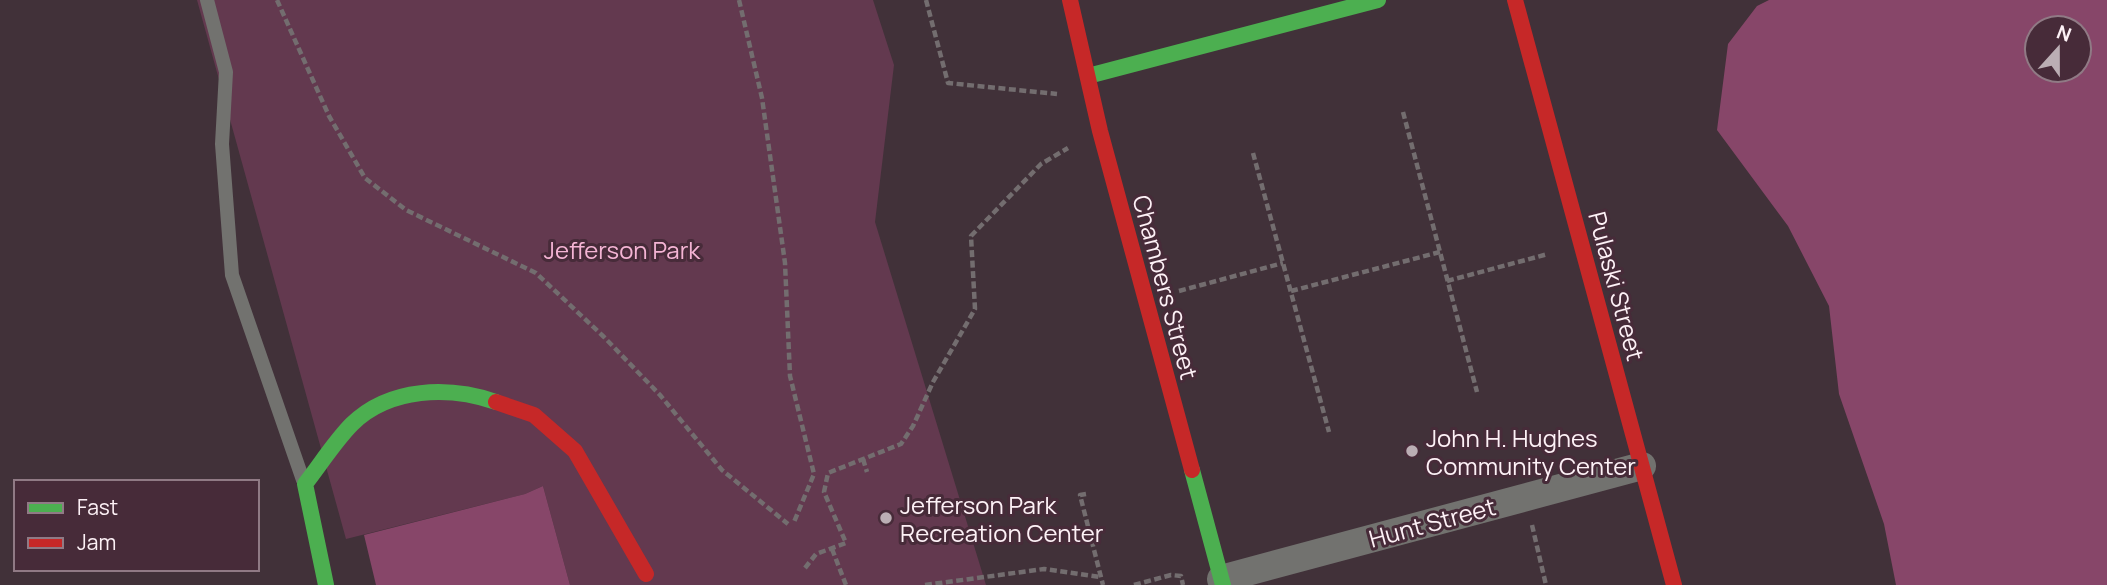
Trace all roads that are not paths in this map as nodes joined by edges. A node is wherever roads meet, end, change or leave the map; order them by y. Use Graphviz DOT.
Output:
graph roads {
  1 [pos="207,0"];
  2 [pos="1070,0"];
  3 [pos="1378,0"];
  4 [pos="1515,0"];
  5 [pos="1088,76"];
  6 [pos="1642,466"];
  7 [pos="305,484"];
  8 [pos="646,574"];
  9 [pos="1222,582"];
  10 [pos="326,585"];
  11 [pos="1674,585"];
  1 -- 7 [label="lane"];
  2 -- 5 [label="street, Chambers Street"];
  3 -- 5 [label="street"];
  4 -- 6 [label="street, Pulaski Street"];
  5 -- 9 [label="street, Chambers Street"];
  6 -- 9 [label="street, Hunt Street"];
  6 -- 11 [label="street, Pulaski Street"];
  7 -- 8 [label="street"];
  7 -- 10 [label="street"];
}
